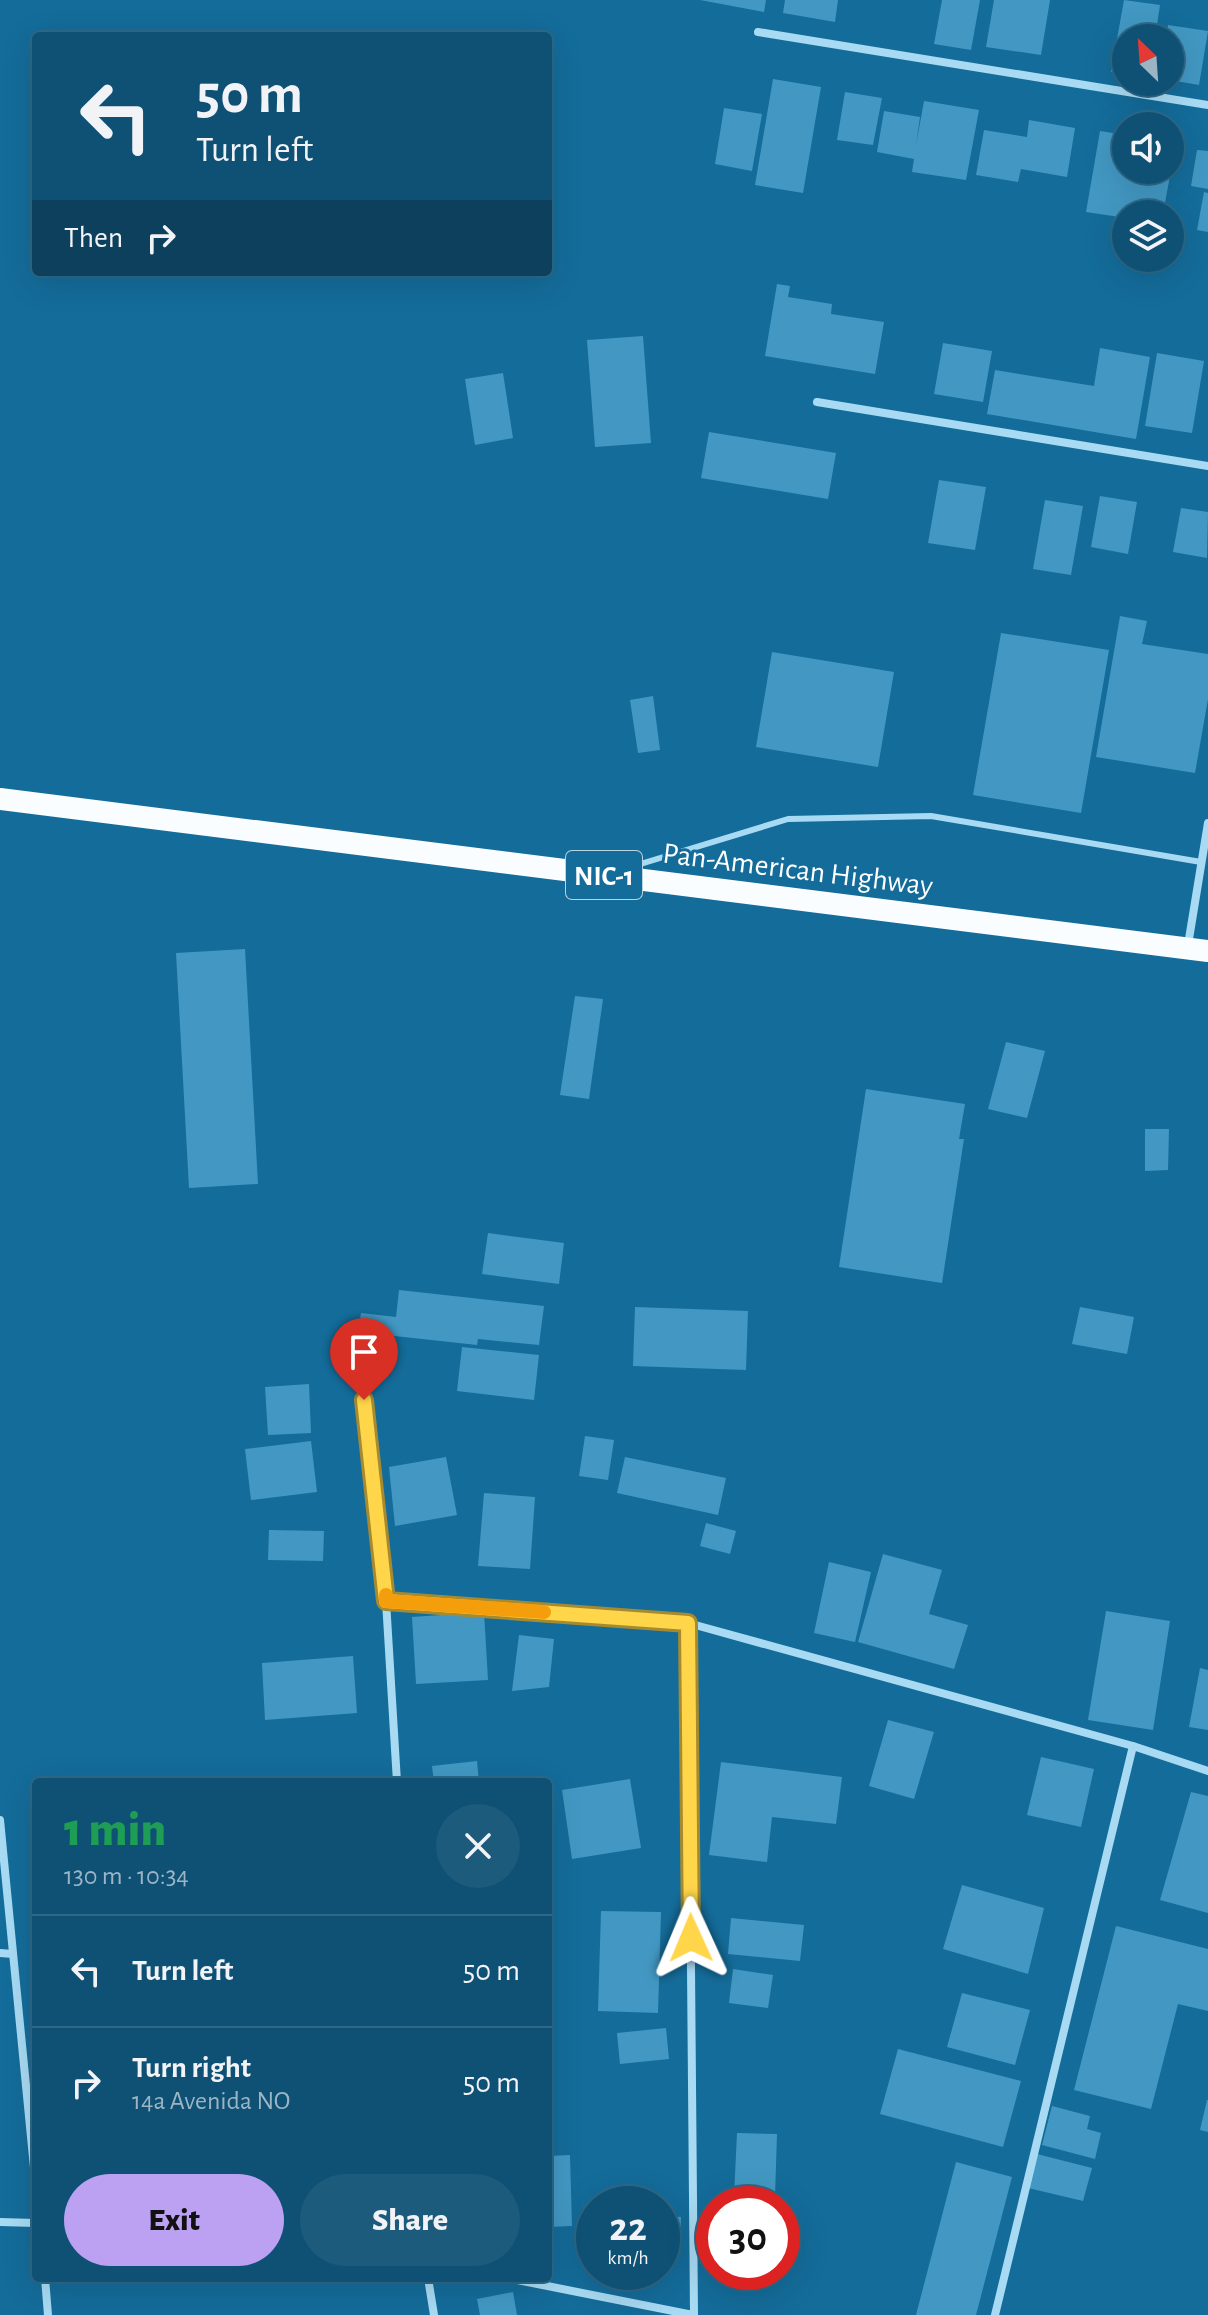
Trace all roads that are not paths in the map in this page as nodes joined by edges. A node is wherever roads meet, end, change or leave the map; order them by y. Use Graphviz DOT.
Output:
graph roads {
  1 [pos="758,32"];
  2 [pos="1208,105"];
  3 [pos="817,402"];
  4 [pos="1208,466"];
  5 [pos="0,799"];
  6 [pos="1208,823"];
  7 [pos="1201,862"];
  8 [pos="604,875"];
  9 [pos="1198,950"];
  10 [pos="364,1400"];
  11 [pos="386,1601"];
  12 [pos="688,1623"];
  13 [pos="1133,1746"];
  14 [pos="1208,1771"];
  15 [pos="397,1778"];
  16 [pos="0,1820"];
  17 [pos="0,1953"];
  18 [pos="13,1954"];
  19 [pos="32,2147"];
  20 [pos="0,2222"];
  21 [pos="32,2223"];
  22 [pos="45,2282"];
  23 [pos="429,2282"];
  24 [pos="527,2282"];
  25 [pos="48,2315"];
  26 [pos="434,2315"];
  27 [pos="694,2315"];
  28 [pos="995,2315"];
  1 -- 2 [label="street"];
  3 -- 4 [label="street"];
  5 -- 8 [label="highway, Pan-American Highway / NIC-1"];
  6 -- 7 [label="street"];
  7 -- 8 [label="lane"];
  7 -- 9 [label="street"];
  8 -- 9 [label="highway, Pan-American Highway / NIC-1"];
  10 -- 11 [label="street"];
  11 -- 12 [label="street"];
  11 -- 15 [label="street"];
  12 -- 13 [label="street"];
  12 -- 27 [label="street"];
  13 -- 14 [label="street"];
  13 -- 28 [label="street"];
  16 -- 18 [label="street"];
  17 -- 18 [label="street"];
  18 -- 19 [label="street"];
  20 -- 21 [label="street"];
  22 -- 25 [label="street"];
  23 -- 26 [label="street"];
  24 -- 27 [label="street"];
}
